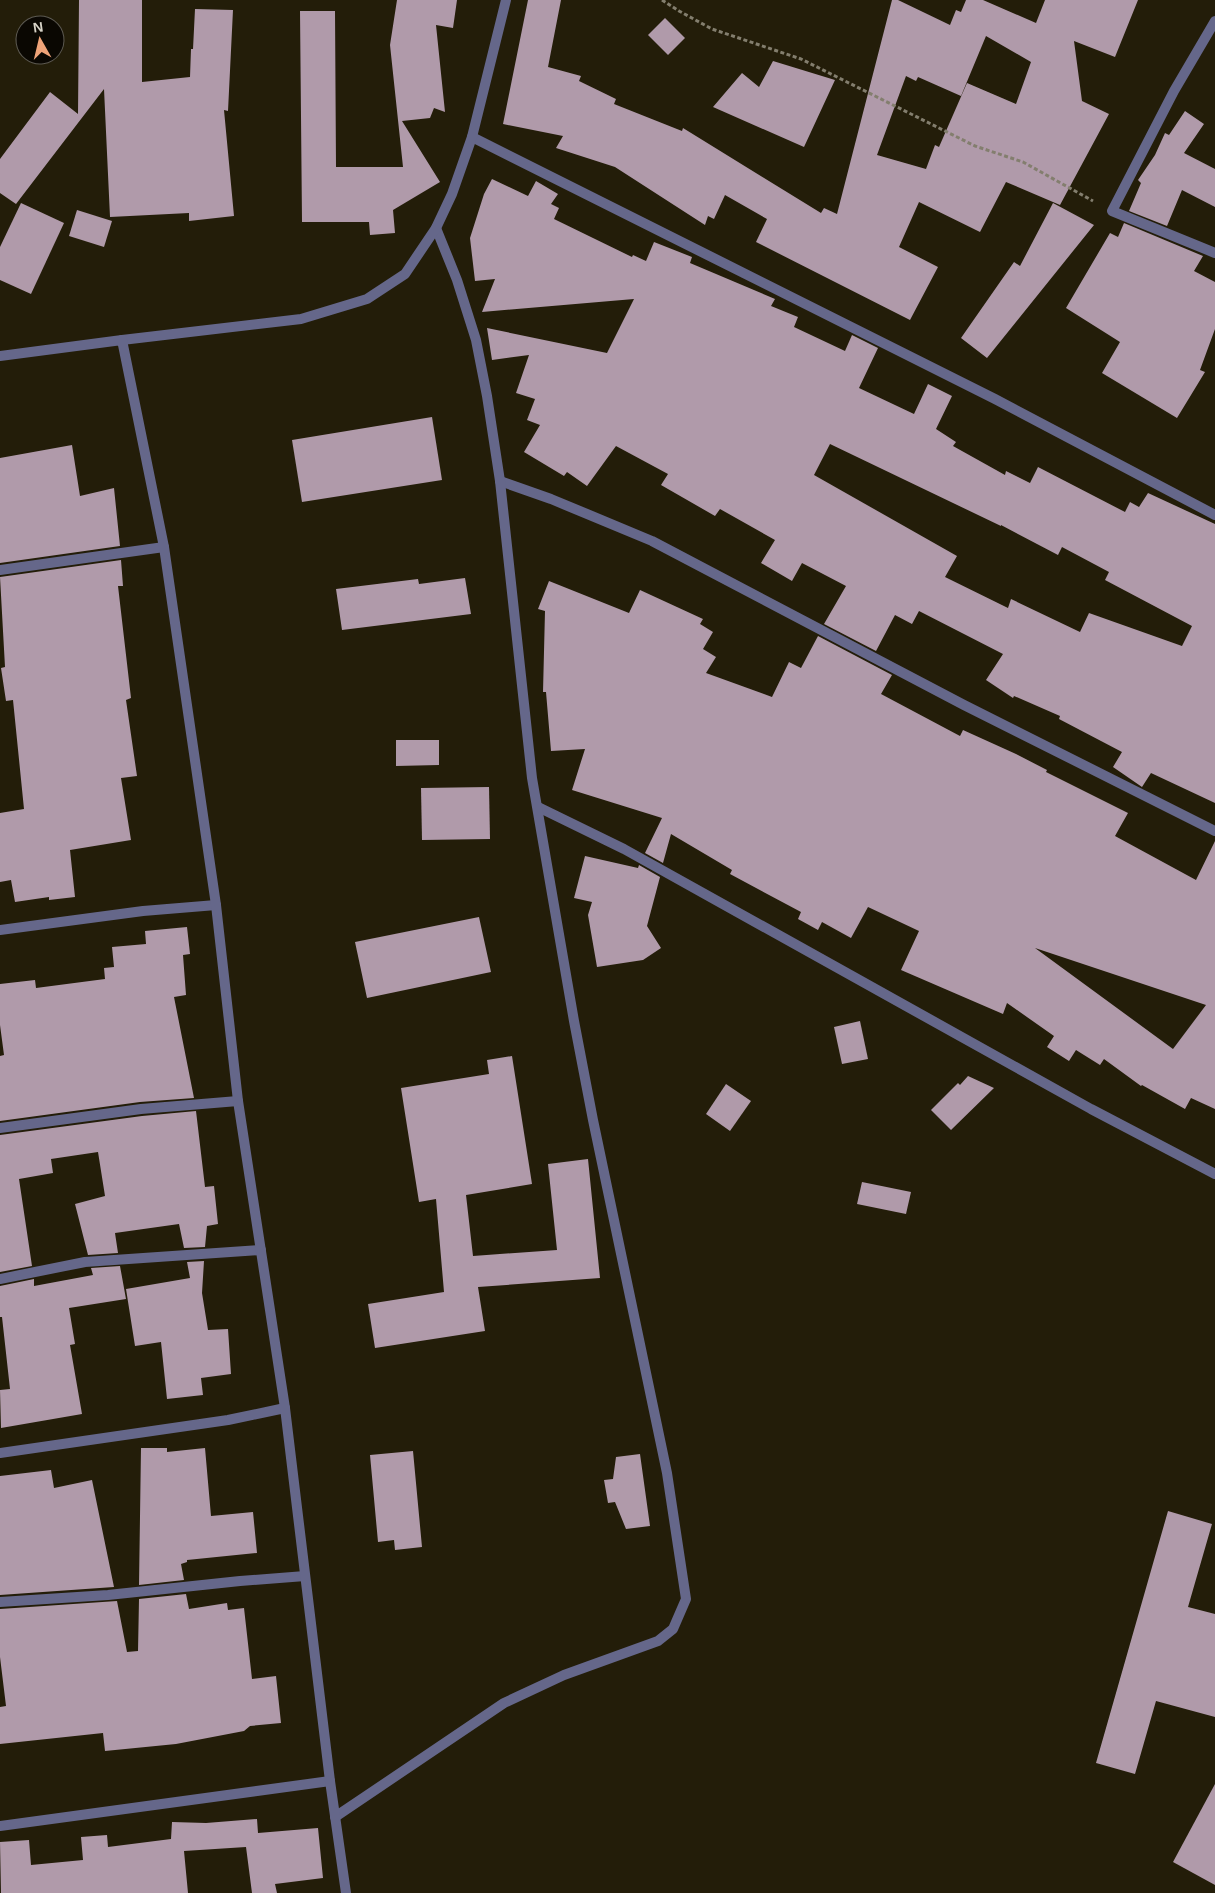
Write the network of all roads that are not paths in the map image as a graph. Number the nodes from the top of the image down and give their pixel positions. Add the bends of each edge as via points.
1 (506, 0) edge
2 (1215, 22) edge
3 (472, 137) junction
4 (436, 228) junction
5 (1215, 253) edge
6 (122, 340) junction
7 (0, 356) edge
8 (500, 481) junction
9 (1215, 515) edge
10 (164, 547) junction
11 (0, 570) edge
12 (538, 806) junction
13 (1215, 830) edge
14 (216, 905) junction
15 (0, 930) edge
16 (238, 1101) junction
17 (0, 1128) edge
18 (1215, 1174) edge
19 (261, 1250) junction
20 (0, 1279) edge
21 (285, 1408) junction
22 (0, 1453) edge
23 (305, 1576) junction
24 (0, 1602) edge
25 (330, 1781) junction
26 (336, 1816) junction
27 (0, 1826) edge
28 (346, 1893) edge

1 - 3 street
2 - 5 street via 1174,91 1112,210
3 - 4 street
3 - 9 street via 995,399
4 - 6 street via 405,274 367,299 302,319
4 - 8 street via 476,340
6 - 7 street
6 - 10 street
8 - 12 street via 532,778
8 - 13 street via 652,541 964,705
10 - 11 street
10 - 14 street
12 - 18 street via 624,849 1091,1109
12 - 26 street via 593,1120 667,1474 686,1599 673,1629 658,1641 564,1675 504,1703
14 - 15 street
14 - 16 street
16 - 17 street via 141,1108
16 - 19 street
19 - 20 street via 85,1262
19 - 21 street
21 - 22 street via 228,1420
21 - 23 street
23 - 24 street
23 - 25 street
25 - 26 street
25 - 27 street
26 - 28 street

